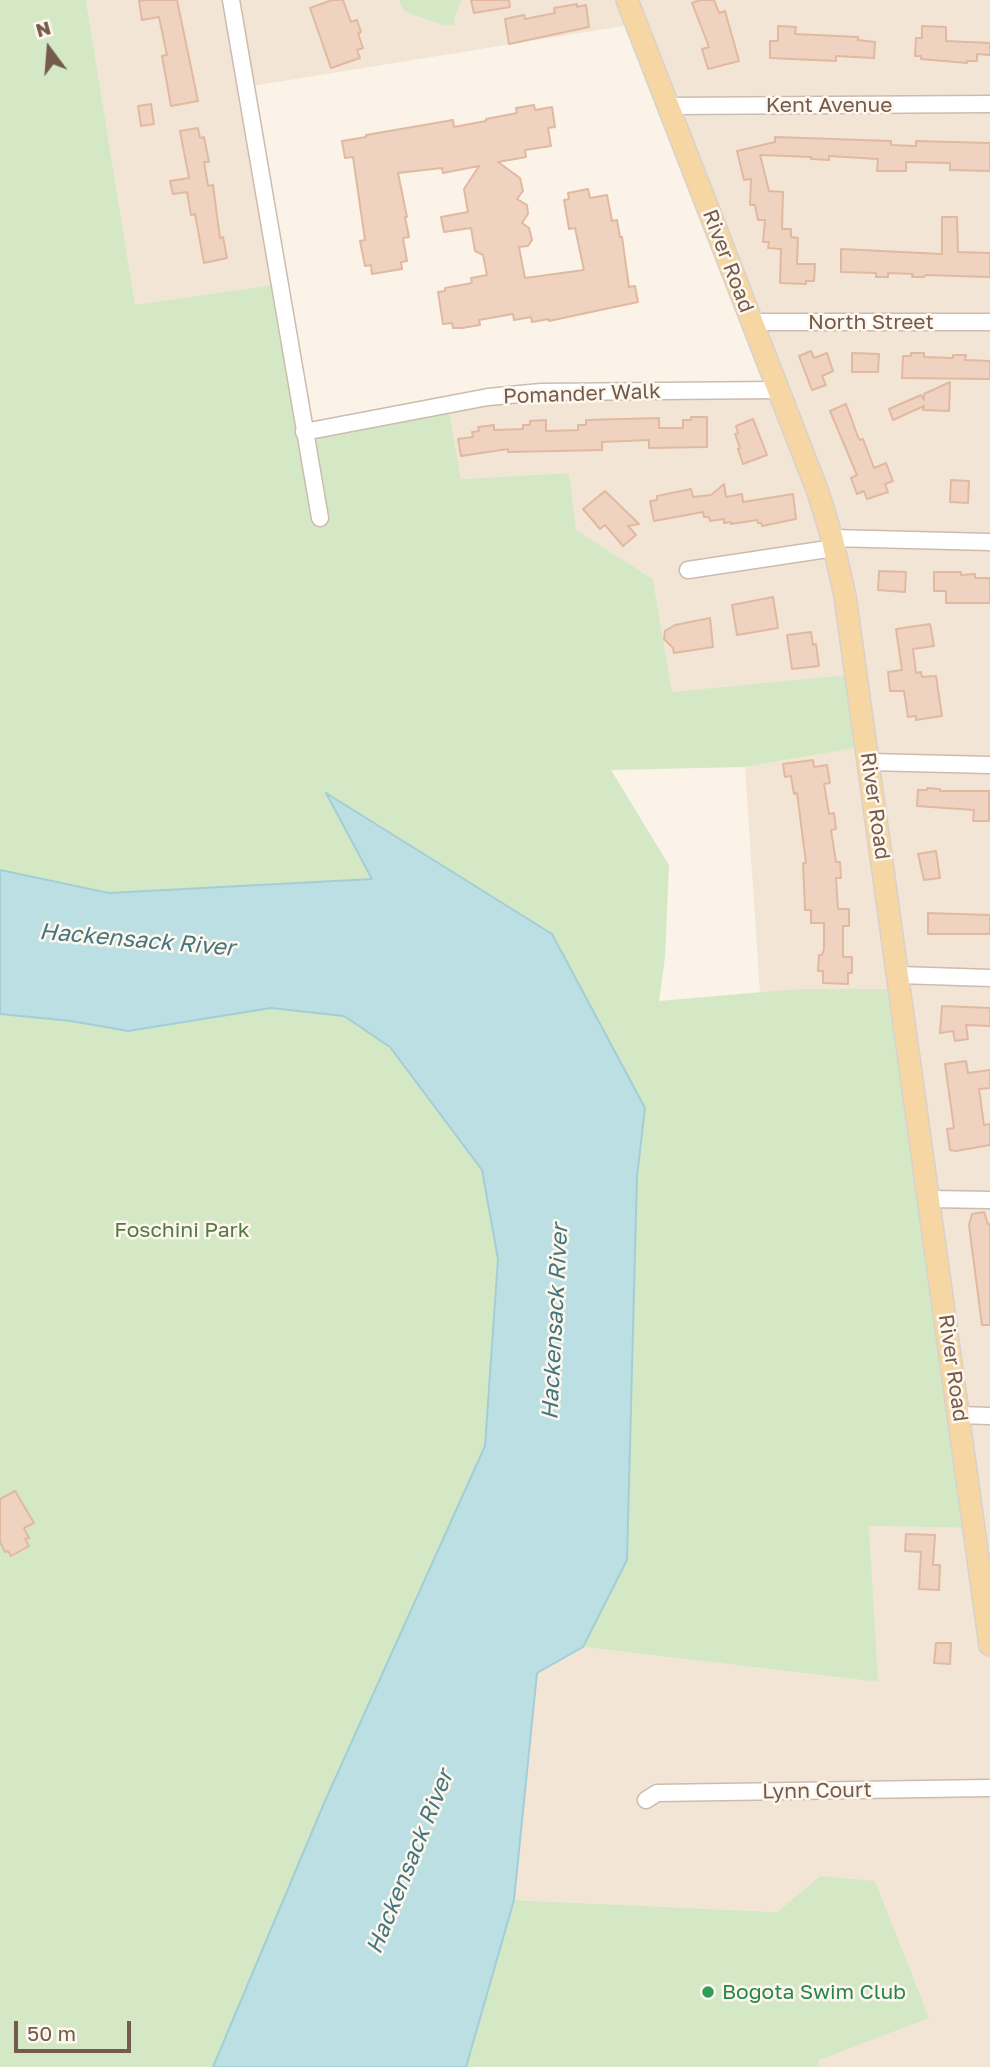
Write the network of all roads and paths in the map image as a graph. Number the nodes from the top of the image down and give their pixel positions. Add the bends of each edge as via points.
1 (231, 0) edge
2 (627, 0) edge
3 (990, 104) edge
4 (668, 106) junction
5 (752, 322) junction
6 (990, 322) edge
7 (778, 390) junction
8 (304, 432) junction
9 (320, 517) dead end
10 (990, 542) edge
11 (833, 543) junction
12 (688, 570) dead end
13 (869, 762) junction
14 (990, 765) edge
15 (899, 975) junction
16 (990, 978) edge
17 (930, 1199) junction
18 (990, 1200) edge
19 (959, 1415) junction
20 (990, 1416) edge
21 (989, 1637) edge
22 (990, 1788) edge
23 (646, 1800) dead end

1 - 8 street
2 - 4 main road, River Road
3 - 4 street, Kent Avenue
4 - 5 main road, River Road
5 - 6 street, North Street
5 - 7 main road, River Road
7 - 8 street, Pomander Walk via 541,392 488,397
7 - 11 main road, River Road
8 - 9 street
10 - 11 street
11 - 12 street
11 - 13 main road, River Road
13 - 14 street
13 - 15 main road, River Road
15 - 16 street
15 - 17 main road, River Road
17 - 18 street
17 - 19 main road, River Road
19 - 20 street
19 - 21 main road, River Road
22 - 23 street, Lynn Court via 657,1793

